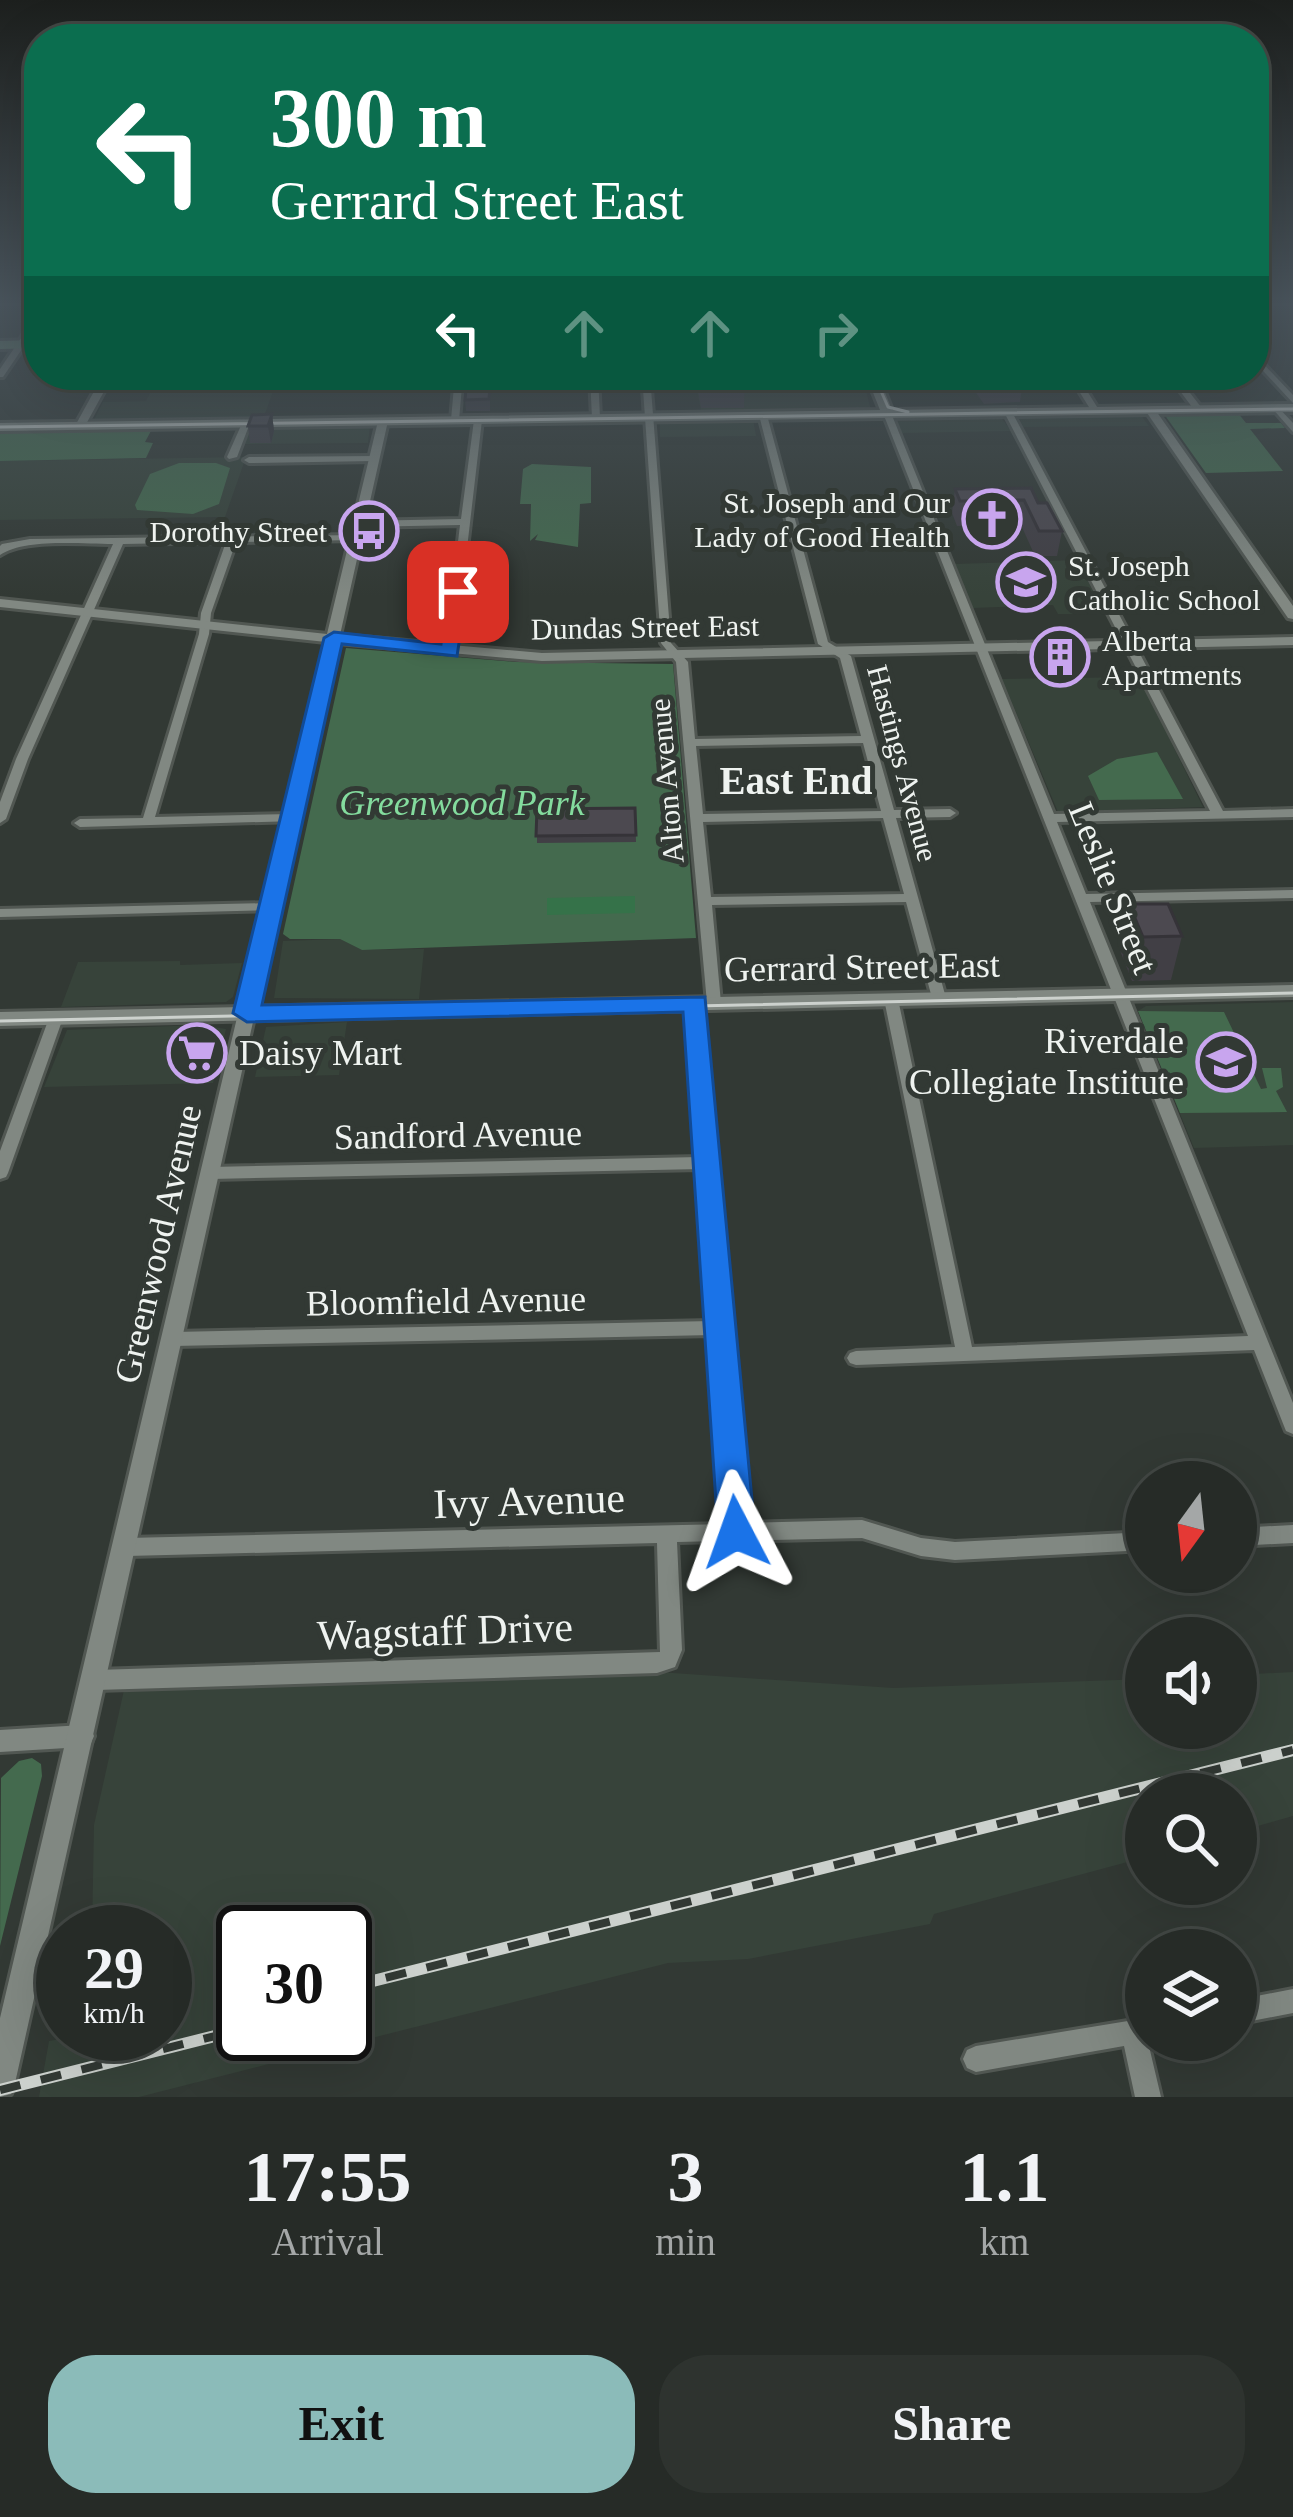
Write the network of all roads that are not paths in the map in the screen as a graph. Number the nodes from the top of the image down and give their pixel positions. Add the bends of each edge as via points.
1 (94, 400) edge
2 (457, 400) edge
3 (595, 400) edge
4 (648, 400) edge
5 (882, 400) edge
6 (1089, 400) edge
7 (1191, 400) edge
8 (1293, 404) edge
9 (1276, 408) junction
10 (1198, 409) junction
11 (1095, 410) junction
12 (1150, 410) junction
13 (1008, 412) junction
14 (887, 413) junction
15 (763, 415) junction
16 (649, 417) junction
17 (596, 418) junction
18 (455, 420) junction
19 (478, 420) junction
20 (383, 422) junction
21 (246, 423) junction
22 (80, 426) junction
23 (0, 427) edge
24 (1293, 429) edge
25 (232, 457) dead end
26 (374, 458) junction
27 (249, 460) dead end
28 (466, 522) junction
29 (358, 531) junction
30 (232, 540) junction
31 (119, 541) junction
32 (0, 552) edge
33 (0, 603) edge
34 (87, 612) junction
35 (1293, 615) edge
36 (207, 623) junction
37 (334, 638) junction
38 (1293, 641) edge
39 (1128, 644) junction
40 (980, 646) junction
41 (834, 650) junction
42 (450, 651) junction
43 (674, 654) junction
44 (869, 739) junction
45 (689, 743) junction
46 (950, 813) dead end
47 (1293, 813) edge
48 (889, 814) junction
49 (1218, 814) junction
50 (1, 815) edge
51 (292, 818) junction
52 (697, 818) junction
53 (1049, 818) junction
54 (148, 821) junction
55 (80, 823) dead end
56 (1293, 894) edge
57 (912, 898) junction
58 (1081, 898) junction
59 (703, 902) junction
60 (273, 907) junction
61 (0, 913) edge
62 (1293, 991) edge
63 (1120, 995) junction
64 (938, 998) junction
65 (890, 999) junction
66 (705, 1003) junction
67 (247, 1013) junction
68 (56, 1018) junction
69 (0, 1019) edge
70 (706, 1163) junction
71 (0, 1173) edge
72 (212, 1173) junction
73 (721, 1328) junction
74 (174, 1339) junction
75 (1259, 1342) junction
76 (965, 1354) junction
77 (856, 1358) dead end
78 (1293, 1426) edge
79 (736, 1532) junction
80 (667, 1533) junction
81 (1293, 1534) edge
82 (1257, 1536) edge
83 (1125, 1542) edge
84 (127, 1547) junction
85 (96, 1680) junction
86 (83, 1736) junction
87 (0, 1741) edge
88 (1293, 2001) edge
89 (1257, 2008) edge
90 (1125, 2034) edge
91 (976, 2060) dead end
92 (1143, 2061) edge
93 (0, 2083) edge
94 (1148, 2097) edge

1 - 22 street
2 - 18 street
3 - 17 street
4 - 16 street, Alton Avenue
5 - 14 main road, Leslie Street
6 - 11 street
7 - 10 street
8 - 9 main road
9 - 10 main road
9 - 24 street
10 - 12 main road
11 - 12 main road
11 - 13 main road
12 - 35 street
13 - 14 main road
13 - 39 street
14 - 15 main road
14 - 40 street, Leslie Street
15 - 16 main road
15 - 41 street, Hastings Avenue via 823,644
16 - 17 main road
16 - 43 street, Alton Avenue
17 - 19 main road
18 - 19 main road
18 - 20 main road
19 - 28 street
20 - 21 main road
20 - 26 street, Greenwood Avenue
21 - 22 main road
21 - 25 street
22 - 23 main road
26 - 27 street
26 - 29 street, Greenwood Avenue
28 - 29 street
28 - 42 street
29 - 30 street
29 - 37 street, Greenwood Avenue
30 - 31 street
30 - 36 street
31 - 32 street via 13,544
31 - 34 street
33 - 34 street, Dundas Street East
34 - 36 street, Dundas Street East
34 - 50 street
36 - 37 street, Dundas Street East
36 - 54 street
37 - 42 street, Dundas Street East
37 - 51 street, Greenwood Avenue
38 - 39 street, Dundas Street East
39 - 40 street, Dundas Street East
39 - 49 street
40 - 41 street, Dundas Street East
40 - 53 street, Leslie Street
41 - 43 street, Dundas Street East
41 - 44 street, Hastings Avenue via 845,656
42 - 43 street, Dundas Street East
43 - 45 street, Alton Avenue via 682,662
44 - 45 street
44 - 48 street, Hastings Avenue
45 - 52 street, Alton Avenue
46 - 48 street
47 - 49 street
48 - 52 street
48 - 57 street, Hastings Avenue
49 - 53 street
51 - 54 street
51 - 60 street, Greenwood Avenue
52 - 59 street, Alton Avenue
53 - 58 street, Leslie Street
54 - 55 street
56 - 58 street
57 - 59 street
57 - 64 street, Hastings Avenue
58 - 63 street, Leslie Street
59 - 66 street, Alton Avenue
60 - 61 street
60 - 67 street, Greenwood Avenue
62 - 63 main road, Gerrard Street East
63 - 64 main road, Gerrard Street East
63 - 75 street, Leslie Street
64 - 65 main road, Gerrard Street East
65 - 66 main road, Gerrard Street East
65 - 76 street
66 - 67 main road, Gerrard Street East
66 - 70 street, Alton Avenue
67 - 68 main road, Gerrard Street East
67 - 72 street, Greenwood Avenue
68 - 69 main road, Gerrard Street East
68 - 71 street
70 - 72 street, Sandford Avenue
70 - 73 street, Alton Avenue
72 - 74 street, Greenwood Avenue
73 - 74 street, Bloomfield Avenue
73 - 79 street, Alton Avenue
74 - 84 street, Greenwood Avenue
75 - 76 street
75 - 78 street, Leslie Street
76 - 77 street
79 - 80 street, Ivy Avenue
79 - 83 street, Ivy Avenue via 862,1528 955,1551
80 - 84 street, Ivy Avenue
80 - 85 street, Wagstaff Drive via 671,1650 657,1664
81 - 82 street
84 - 85 street, Greenwood Avenue
85 - 86 street, Greenwood Avenue
86 - 87 street
86 - 93 street, Greenwood Avenue
88 - 89 street
90 - 91 street
92 - 94 street

